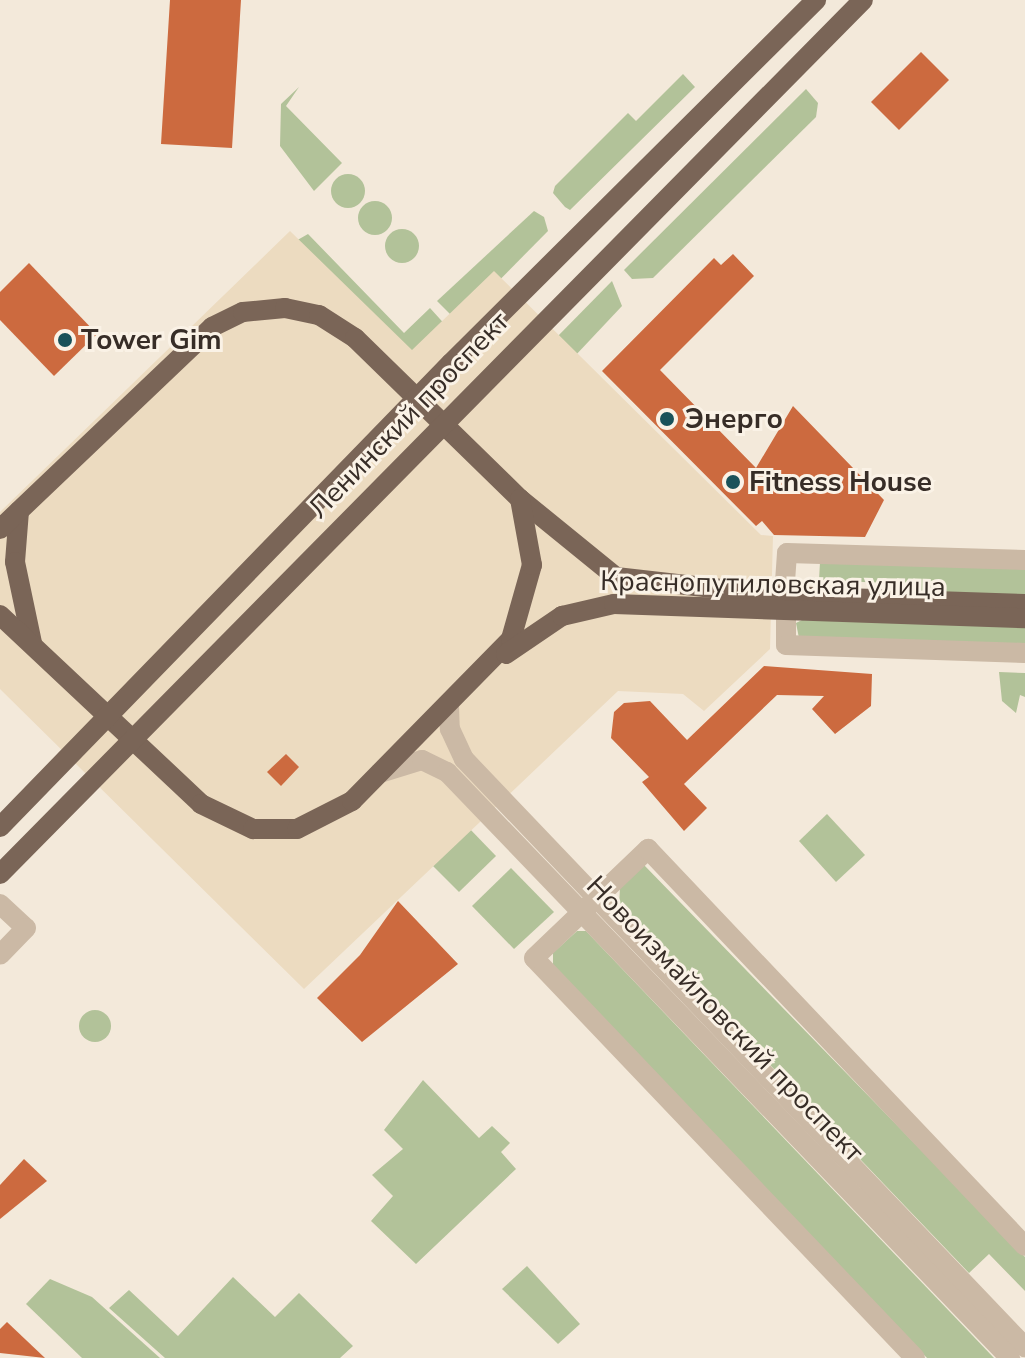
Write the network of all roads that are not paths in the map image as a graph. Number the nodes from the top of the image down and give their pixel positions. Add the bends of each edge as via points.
1 (816, 0) edge
2 (863, 0) edge
3 (416, 398) junction
4 (442, 422) junction
5 (520, 499) junction
6 (19, 511) junction
7 (0, 529) edge
8 (1025, 560) edge
9 (785, 603) junction
10 (1025, 604) edge
11 (0, 615) edge
12 (1025, 618) edge
13 (32, 643) junction
14 (1025, 653) edge
15 (490, 667) junction
16 (449, 706) junction
17 (107, 714) junction
18 (132, 738) junction
19 (380, 773) junction
20 (0, 827) edge
21 (0, 874) edge
22 (0, 904) edge
23 (590, 905) junction
24 (0, 955) edge
25 (1025, 1246) edge
26 (1025, 1347) edge
27 (915, 1358) edge
28 (1010, 1358) edge

1 - 3 main road, Ленинский проспект
2 - 4 main road, Ленинский проспект
3 - 4 main road, Краснопутиловская улица
3 - 6 main road, Краснопутиловская улица via 333,322 285,308 243,312 212,327
3 - 17 main road, Ленинский проспект
4 - 5 main road, Краснопутиловская улица
4 - 18 main road, Ленинский проспект
5 - 9 main road, Краснопутиловская улица via 616,577
5 - 15 main road via 532,543 528,591 511,639
6 - 7 main road
6 - 13 main road via 15,562
8 - 9 street via 787,553
9 - 10 main road, Краснопутиловская улица
9 - 12 main road, Краснопутиловская улица
9 - 14 street via 786,645
9 - 15 main road, Краснопутиловская улица via 587,607 530,635
11 - 13 main road
13 - 17 main road
15 - 16 main road
16 - 19 main road
16 - 23 street, Новоизмайловский проспект via 450,729 464,759
17 - 18 main road
17 - 20 main road, Ленинский проспект
18 - 19 main road via 201,804 253,829 276,833 324,818
18 - 21 main road, Ленинский проспект
19 - 23 street, Новоизмайловский проспект via 422,760 437,764
22 - 24 street via 26,928
23 - 25 street via 648,849
23 - 26 street, Новоизмайловский проспект
23 - 27 street via 534,958
23 - 28 street, Новоизмайловский проспект

